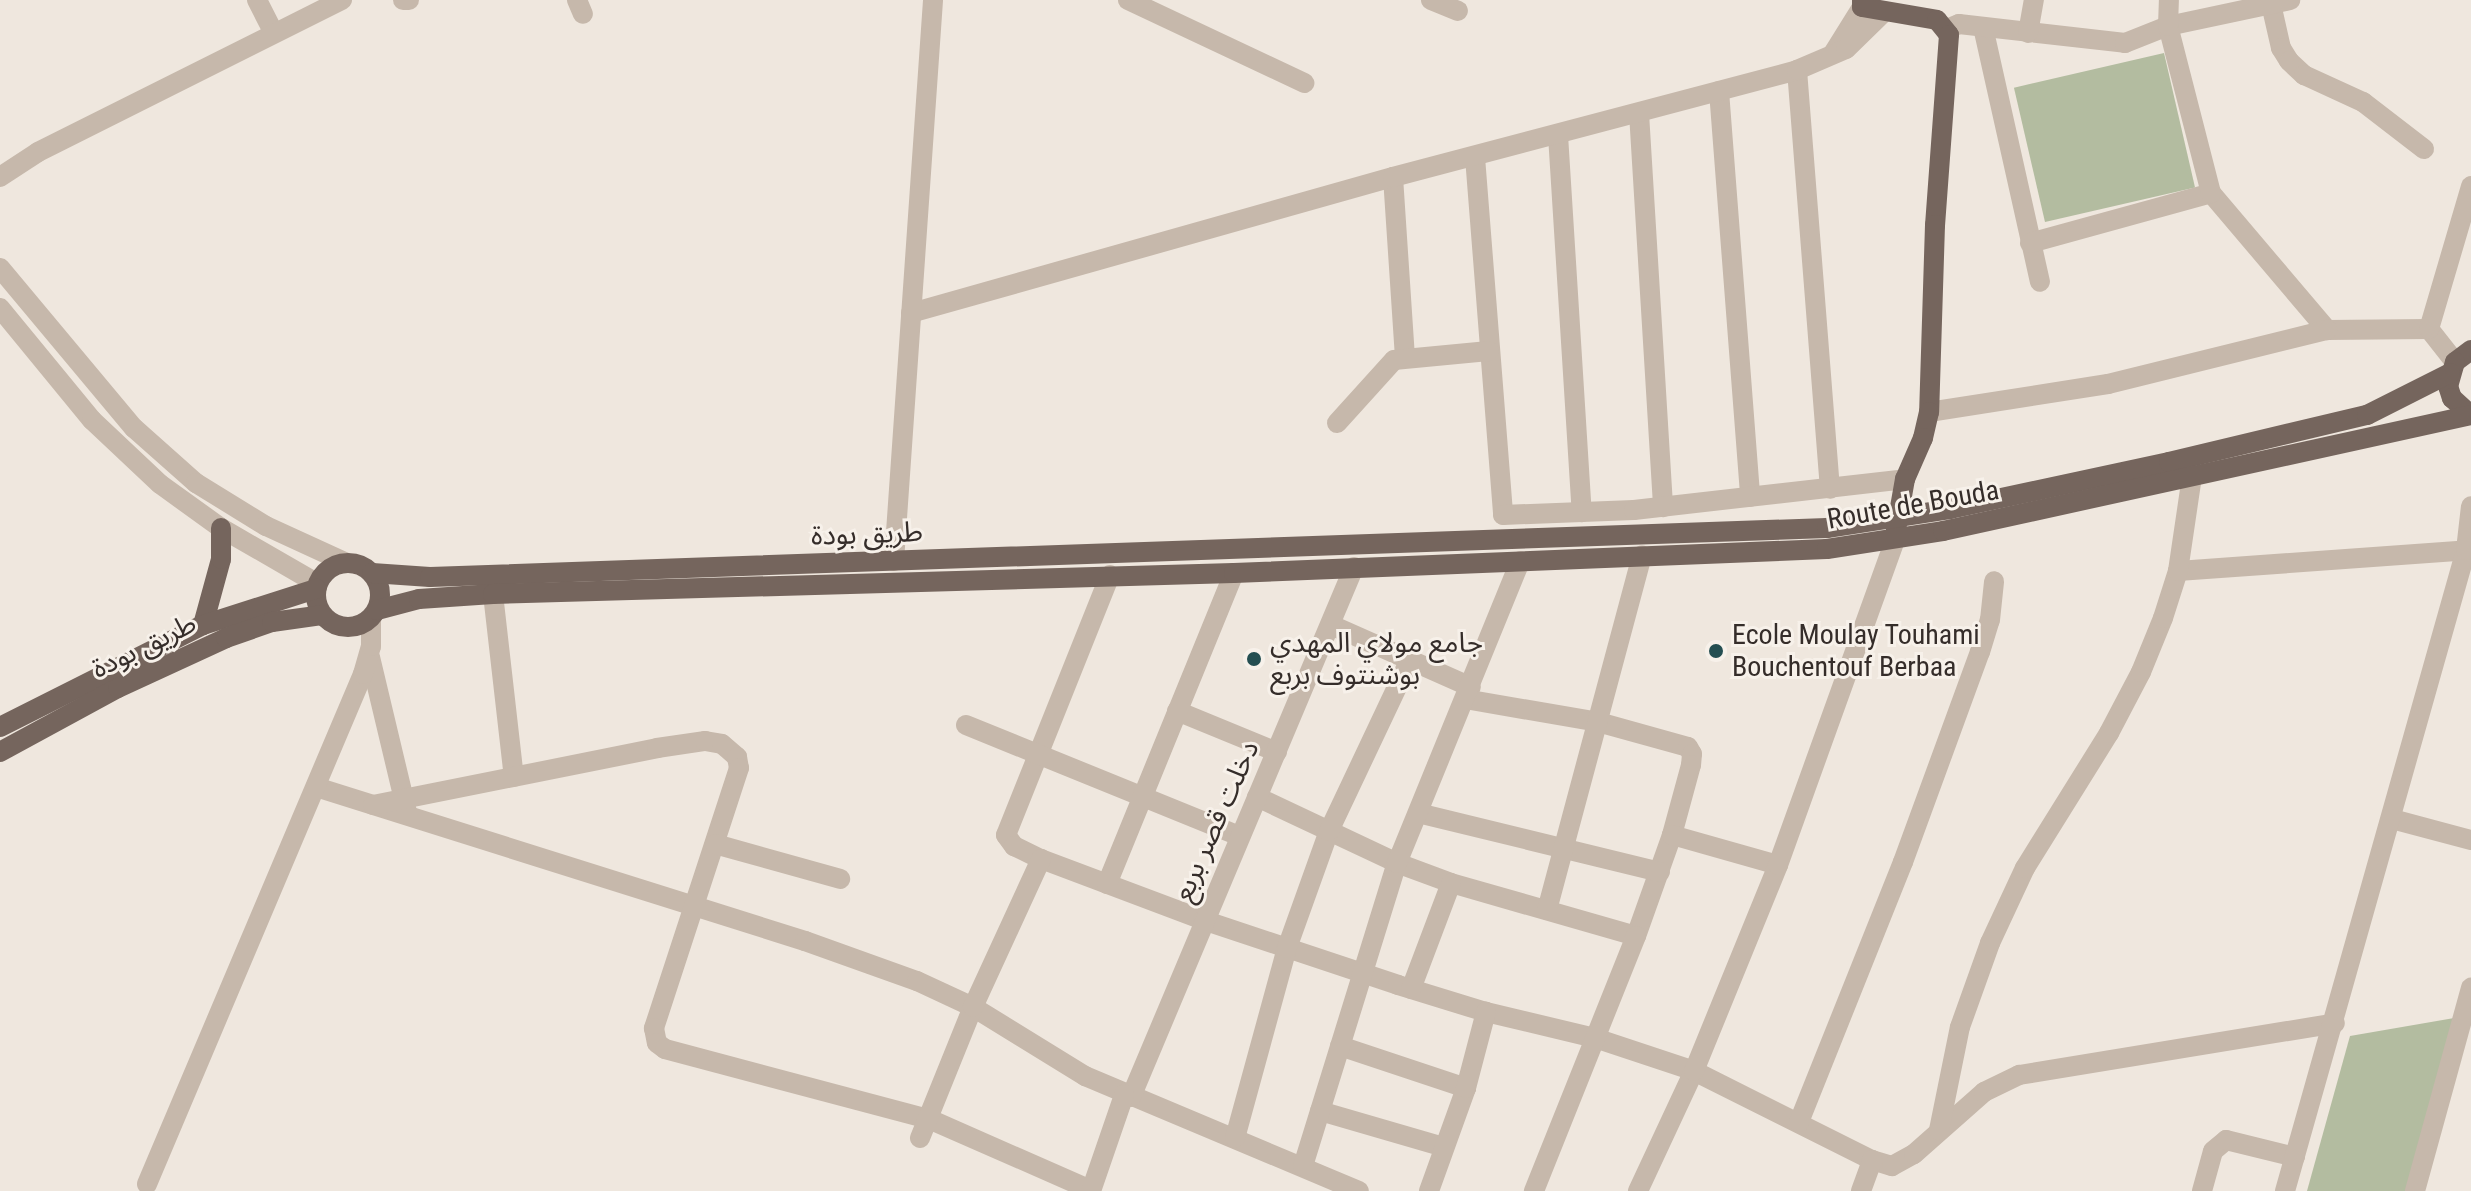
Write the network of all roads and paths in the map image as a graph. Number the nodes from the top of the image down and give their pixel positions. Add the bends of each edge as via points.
1 (257, 0) edge
2 (342, 0) edge
3 (933, 0) edge
4 (1128, 0) edge
5 (1431, 0) edge
6 (2034, 0) edge
7 (2169, 0) edge
8 (2280, 2) edge
9 (1862, 4) edge
10 (1885, 6) edge
11 (1458, 11) dead end
12 (2168, 26) junction
13 (1983, 27) junction
14 (1947, 29) junction
15 (274, 33) junction
16 (2028, 33) junction
17 (1829, 59) junction
18 (1797, 70) junction
19 (1304, 83) dead end
20 (1719, 91) junction
21 (1639, 113) junction
22 (1558, 135) junction
23 (2424, 149) dead end
24 (1475, 157) junction
25 (0, 177) edge
26 (1393, 177) junction
27 (2471, 186) edge
28 (2211, 193) junction
29 (2030, 243) junction
30 (0, 268) edge
31 (2040, 282) dead end
32 (0, 308) edge
33 (911, 313) junction
34 (2429, 329) junction
35 (2327, 330) junction
36 (1489, 351) junction
37 (1405, 356) junction
38 (2459, 362) edge
39 (1929, 412) junction
40 (2471, 415) edge
41 (1337, 423) dead end
42 (2192, 476) junction
43 (1905, 479) junction
44 (1830, 489) junction
45 (1750, 497) junction
46 (2471, 506) edge
47 (1663, 507) junction
48 (1582, 512) junction
49 (1898, 519) junction
50 (221, 528) junction
51 (1895, 540) junction
52 (1363, 543) joint
53 (2468, 550) edge
54 (1642, 555) junction
55 (894, 561) junction
56 (1520, 561) junction
57 (347, 563) junction
58 (1354, 567) junction
59 (2178, 571) junction
60 (372, 573) junction
61 (1234, 573) junction
62 (1110, 575) junction
63 (733, 577) junction
64 (1994, 581) dead end
65 (317, 586) junction
66 (493, 594) junction
67 (374, 614) junction
68 (322, 615) junction
69 (203, 625) junction
70 (1331, 625) junction
71 (369, 655) junction
72 (1410, 660) junction
73 (1468, 693) junction
74 (1177, 711) junction
75 (1598, 722) junction
76 (966, 725) dead end
77 (0, 727) edge
78 (0, 752) edge
79 (1277, 752) junction
80 (1040, 754) junction
81 (514, 777) junction
82 (316, 787) junction
83 (1143, 797) junction
84 (1257, 797) junction
85 (406, 808) junction
86 (1418, 813) junction
87 (2392, 819) junction
88 (1329, 831) junction
89 (1672, 835) junction
90 (1239, 836) junction
91 (2471, 840) edge
92 (715, 844) junction
93 (1563, 848) junction
94 (1041, 859) junction
95 (1397, 863) junction
96 (1778, 865) junction
97 (1660, 872) junction
98 (840, 879) dead end
99 (1451, 883) junction
100 (1107, 884) junction
101 (693, 907) junction
102 (1547, 910) junction
103 (1203, 920) junction
104 (1636, 936) junction
105 (1287, 948) junction
106 (1362, 974) junction
107 (1411, 989) junction
108 (2469, 1000) edge
109 (973, 1007) junction
110 (1486, 1012) junction
111 (2335, 1023) junction
112 (1595, 1038) junction
113 (1340, 1046) junction
114 (1694, 1071) junction
115 (1466, 1088) junction
116 (1128, 1096) junction
117 (1320, 1111) junction
118 (929, 1119) junction
119 (1799, 1122) junction
120 (1939, 1130) junction
121 (920, 1138) dead end
122 (1235, 1138) junction
123 (1444, 1147) junction
124 (2295, 1157) junction
125 (1872, 1160) junction
126 (1303, 1166) junction
127 (147, 1184) dead end
128 (1091, 1191) edge
129 (1359, 1191) edge
130 (1429, 1191) edge
131 (1534, 1191) edge
132 (1638, 1191) edge
133 (1861, 1191) edge
134 (2202, 1191) edge
135 (2285, 1191) edge
136 (2415, 1191) edge

1 - 15 street
2 - 15 street
3 - 33 street
4 - 19 street
5 - 11 street
6 - 16 street
7 - 12 street
8 - 12 street
8 - 23 street via 2281,48 2289,61 2304,75 2363,102
9 - 10 main road
9 - 17 street
10 - 14 main road via 1937,20
10 - 17 street via 1866,32
12 - 16 street via 2125,43
12 - 28 street
13 - 14 street via 1959,24
13 - 16 street
13 - 29 street
14 - 39 main road
15 - 25 street via 38,152
17 - 18 street
18 - 20 street
18 - 44 street
20 - 21 street
20 - 45 street
21 - 22 street
21 - 47 street
22 - 24 street
22 - 48 street
24 - 26 street
24 - 36 street
26 - 33 street
26 - 37 street
27 - 34 street
28 - 29 street
28 - 35 street
29 - 31 street
30 - 57 street via 134,428 196,483 266,526
32 - 50 street via 92,420 160,484
33 - 55 street
34 - 35 street
34 - 38 street
35 - 39 street via 2108,384
36 - 37 street
36 - 48 street via 1501,513
37 - 41 street via 1387,364
38 - 40 main road via 2452,398
38 - 49 main road, Route de Bouda via 2367,415
39 - 43 main road
40 - 42 main road, Route de Bouda
42 - 51 main road, Route de Bouda
42 - 59 street
43 - 44 street
43 - 49 main road
44 - 45 street
45 - 47 street
46 - 53 street
47 - 48 street
49 - 51 main road
49 - 52 main road, Route de Bouda via 1827,528
50 - 65 street
50 - 69 main road via 221,559
51 - 54 main road, Route de Bouda via 1827,549
51 - 96 street
52 - 55 main road, طريق بودة
53 - 59 street
53 - 87 street
54 - 56 main road, Route de Bouda
54 - 75 street
55 - 63 main road, طريق بودة
56 - 58 main road, Route de Bouda
56 - 73 street
57 - 60 main road
57 - 65 main road via 329,569
58 - 61 main road, طريق بودة
58 - 70 street, دخلت قصر بربع
59 - 120 street via 2141,672 2025,868 1990,943 1960,1027
60 - 63 main road, طريق بودة via 415,578
60 - 67 main road via 380,591
61 - 62 main road, طريق بودة
61 - 74 street
62 - 63 main road, طريق بودة
62 - 80 street
63 - 66 main road, طريق بودة
64 - 119 street via 1980,652
65 - 68 main road
65 - 69 main road, طريق بودة
66 - 67 main road, طريق بودة via 419,599
66 - 81 street
67 - 68 main road via 351,628
67 - 71 street
68 - 78 main road, طريق بودة via 272,622 226,638
69 - 77 main road, طريق بودة
70 - 72 street
70 - 79 street, دخلت قصر بربع
71 - 82 street
71 - 85 street
72 - 73 street
72 - 88 street
73 - 75 street
73 - 86 street
74 - 79 street
74 - 83 street
75 - 89 street via 1688,747 1691,765
75 - 93 street
76 - 80 street
79 - 84 street, دخلت قصر بربع
80 - 83 street
80 - 94 street via 1006,835 1014,846
81 - 85 street
81 - 92 street via 657,748 705,741 722,744 737,757 739,768
82 - 85 street via 373,805
82 - 127 street
83 - 90 street
83 - 100 street
84 - 88 street
84 - 90 street, دخلت قصر بربع
85 - 101 street
86 - 93 street
86 - 95 street
87 - 91 street
87 - 111 street
88 - 95 street
88 - 105 street
89 - 96 street
89 - 97 street
90 - 103 street, دخلت قصر بربع
92 - 98 street
92 - 101 street
93 - 97 street
93 - 102 street
94 - 100 street
94 - 109 street
95 - 99 street
95 - 106 street
96 - 114 street
97 - 104 street
99 - 102 street
99 - 107 street
100 - 103 street
101 - 109 street via 805,941
101 - 118 street via 654,1028 657,1043
102 - 104 street
103 - 105 street
103 - 116 street, دخلت قصر بربع
104 - 112 street
105 - 106 street
105 - 122 street
106 - 107 street
106 - 113 street
107 - 110 street
108 - 136 street
109 - 116 street via 1075,1071
109 - 118 street
110 - 112 street
110 - 115 street
111 - 120 street via 2019,1075 1984,1092
111 - 124 street
112 - 114 street
112 - 131 street
113 - 115 street
113 - 117 street
114 - 119 street
114 - 132 street
115 - 123 street
116 - 122 street
116 - 128 street, دخلت قصر بربع
117 - 123 street
117 - 126 street
118 - 121 street
118 - 128 street
119 - 125 street
120 - 125 street via 1899,1163
122 - 126 street
123 - 130 street
124 - 134 street via 2226,1140 2213,1151
124 - 135 street
125 - 133 street
126 - 129 street

